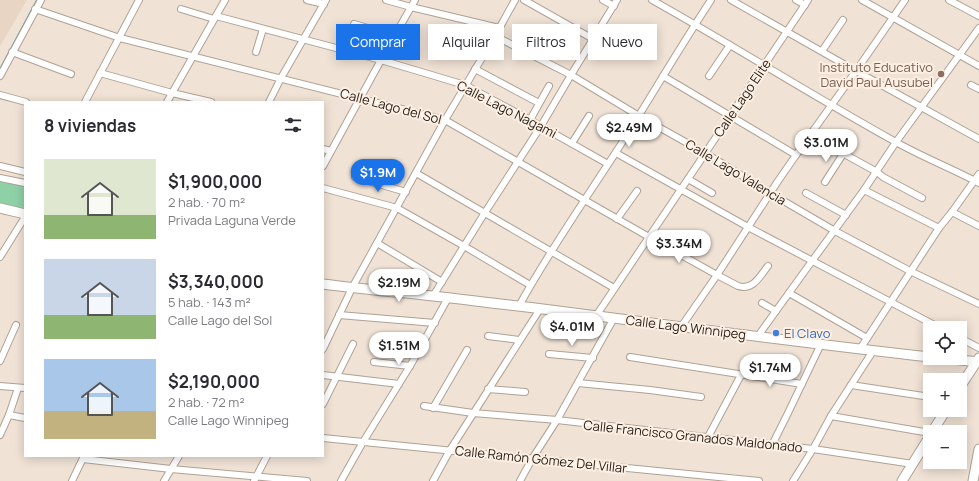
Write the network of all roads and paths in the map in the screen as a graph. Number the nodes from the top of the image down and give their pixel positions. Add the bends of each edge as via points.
1 (41, 0) edge
2 (139, 0) edge
3 (225, 0) edge
4 (307, 0) edge
5 (386, 0) edge
6 (415, 0) edge
7 (515, 0) edge
8 (524, 0) edge
9 (603, 0) edge
10 (652, 0) edge
11 (711, 0) edge
12 (731, 0) edge
13 (796, 0) edge
14 (862, 0) edge
15 (905, 0) edge
16 (949, 0) edge
17 (325, 2) edge
18 (806, 2) edge
19 (615, 3) edge
20 (411, 7) junction
21 (35, 9) junction
22 (181, 9) dead end
23 (979, 16) edge
24 (215, 18) junction
25 (893, 18) junction
26 (843, 20) dead end
27 (402, 24) edge
28 (482, 24) edge
29 (501, 24) edge
30 (602, 24) edge
31 (695, 24) junction
32 (979, 28) edge
33 (263, 29) junction
34 (788, 32) junction
35 (588, 36) edge
36 (120, 38) junction
37 (303, 39) junction
38 (504, 41) edge
39 (730, 45) junction
40 (588, 47) edge
41 (336, 48) edge
42 (12, 52) junction
43 (256, 52) dead end
44 (822, 52) junction
45 (193, 56) junction
46 (959, 56) junction
47 (381, 60) joint
48 (480, 60) edge
49 (765, 66) junction
50 (979, 66) edge
51 (475, 69) junction
52 (856, 72) junction
53 (100, 73) junction
54 (71, 74) dead end
55 (571, 75) junction
56 (0, 76) edge
57 (663, 76) junction
58 (709, 76) dead end
59 (281, 78) junction
60 (466, 85) junction
61 (971, 85) dead end
62 (549, 86) dead end
63 (979, 90) edge
64 (172, 93) junction
65 (0, 95) edge
66 (360, 98) junction
67 (24, 101) edge
68 (86, 101) edge
69 (168, 101) edge
70 (207, 101) edge
71 (270, 101) edge
72 (539, 103) junction
73 (831, 106) junction
74 (922, 108) junction
75 (589, 116) dead end
76 (638, 116) junction
77 (730, 116) junction
78 (445, 120) junction
79 (530, 120) junction
80 (541, 126) junction
81 (810, 135) junction
82 (979, 139) edge
83 (896, 142) junction
84 (572, 143) junction
85 (324, 149) edge
86 (331, 151) junction
87 (616, 153) junction
88 (705, 153) junction
89 (843, 154) junction
90 (796, 155) junction
91 (518, 161) junction
92 (324, 164) edge
93 (608, 164) junction
94 (0, 166) edge
95 (24, 172) edge
96 (877, 172) junction
97 (416, 173) junction
98 (979, 174) edge
99 (355, 177) dead end
100 (0, 178) edge
101 (688, 179) junction
102 (825, 182) dead end
103 (977, 182) edge
104 (24, 183) edge
105 (324, 188) edge
106 (680, 190) junction
107 (864, 190) junction
108 (637, 191) dead end
109 (406, 192) junction
110 (770, 193) junction
111 (806, 193) dead end
112 (712, 194) dead end
113 (922, 198) dead end
114 (585, 200) junction
115 (0, 208) edge
116 (397, 208) junction
117 (952, 212) junction
118 (24, 214) edge
119 (484, 214) junction
120 (846, 215) junction
121 (24, 219) edge
122 (617, 219) junction
123 (979, 226) edge
124 (748, 227) junction
125 (939, 228) junction
126 (835, 231) junction
127 (649, 237) junction
128 (377, 243) junction
129 (464, 246) junction
130 (551, 252) junction
131 (0, 257) edge
132 (812, 261) junction
133 (768, 266) dead end
134 (910, 271) junction
135 (717, 276) junction
136 (442, 282) junction
137 (324, 284) edge
138 (530, 285) junction
139 (352, 288) junction
140 (614, 288) junction
141 (789, 293) junction
142 (433, 296) junction
143 (448, 298) junction
144 (762, 303) dead end
145 (891, 303) junction
146 (979, 304) edge
147 (519, 306) junction
148 (540, 309) junction
149 (776, 311) junction
150 (339, 316) junction
151 (596, 316) junction
152 (614, 318) junction
153 (926, 321) edge
154 (434, 323) junction
155 (16, 325) dead end
156 (681, 327) junction
157 (488, 336) dead end
158 (758, 336) junction
159 (867, 338) junction
160 (519, 340) junction
161 (967, 342) edge
162 (354, 344) dead end
163 (821, 344) junction
164 (324, 347) edge
165 (979, 348) edge
166 (860, 349) junction
167 (467, 350) dead end
168 (873, 351) junction
169 (549, 354) dead end
170 (923, 356) edge
171 (630, 357) dead end
172 (593, 358) junction
173 (967, 360) edge
174 (0, 361) edge
175 (978, 361) edge
176 (374, 362) dead end
177 (410, 366) junction
178 (324, 375) edge
179 (741, 375) junction
180 (337, 377) junction
181 (967, 377) edge
182 (578, 383) junction
183 (399, 384) junction
184 (802, 384) junction
185 (851, 385) junction
186 (0, 386) edge
187 (18, 388) junction
188 (24, 388) edge
189 (488, 389) junction
190 (525, 392) dead end
191 (923, 396) edge
192 (701, 397) dead end
193 (324, 402) edge
194 (424, 406) dead end
195 (433, 408) junction
196 (473, 413) junction
197 (9, 415) junction
198 (831, 416) junction
199 (24, 418) edge
200 (558, 420) junction
201 (923, 431) edge
202 (0, 436) edge
203 (708, 437) junction
204 (324, 438) edge
205 (363, 442) junction
206 (772, 445) junction
207 (923, 447) edge
208 (979, 448) edge
209 (813, 449) junction
210 (450, 450) junction
211 (83, 457) edge
212 (178, 457) edge
213 (266, 457) edge
214 (532, 459) junction
215 (912, 464) junction
216 (171, 469) junction
217 (702, 478) edge
218 (255, 479) edge
219 (72, 481) edge
220 (164, 481) edge
221 (307, 481) edge
222 (341, 481) edge
223 (433, 481) edge
224 (520, 481) edge
225 (759, 481) edge
226 (793, 481) edge
227 (902, 481) edge
228 (973, 481) edge

1 - 21 street
2 - 36 street
3 - 24 street
4 - 17 street
5 - 20 street
6 - 20 street
7 - 29 street
8 - 35 street
9 - 19 street
10 - 31 street
11 - 31 street
12 - 34 street
13 - 18 street
14 - 25 street
15 - 25 street
16 - 23 street
17 - 37 street
18 - 34 street, Calle Lago Elite
19 - 30 street
20 - 27 street
20 - 28 street
21 - 36 street, Calle Lago del Sol
21 - 42 street
22 - 24 street, Calle Lago Nagami
24 - 33 street, Calle Lago Nagami
24 - 45 street
25 - 46 street
25 - 52 street
26 - 44 street
31 - 39 street
31 - 57 street
32 - 46 street
33 - 37 street, Calle Lago Nagami
33 - 43 street
34 - 44 street
34 - 49 street, Calle Lago Elite
36 - 45 street, Calle Lago del Sol
36 - 53 street
37 - 41 street, Calle Lago Nagami
37 - 59 street
38 - 55 street, Calle Lago Valencia
39 - 49 street
39 - 58 street
40 - 55 street
42 - 54 street
42 - 56 street
44 - 52 street
45 - 59 street, Calle Lago del Sol
45 - 64 street
46 - 50 street
46 - 74 street
47 - 60 street, Calle Lago Nagami
47 - 66 street
48 - 51 street
49 - 73 street
49 - 77 street, Calle Lago Elite
51 - 60 street
51 - 72 street
52 - 73 street
52 - 74 street
53 - 64 street
53 - 68 street
55 - 76 street, Calle Lago Valencia
55 - 80 street
57 - 76 street
57 - 77 street
59 - 66 street, Calle Lago del Sol
59 - 71 street
60 - 78 street
60 - 79 street, Calle Lago Nagami
61 - 63 street
62 - 72 street
64 - 69 street
64 - 70 street
65 - 67 street
66 - 78 street, Calle Lago del Sol
66 - 86 street
72 - 79 street
73 - 81 street
73 - 83 street
74 - 82 street
74 - 83 street
75 - 84 street
76 - 87 street
76 - 88 street, Calle Lago Valencia
77 - 88 street, Calle Lago Elite
77 - 90 street
78 - 91 street, Calle Lago del Sol
78 - 97 street
79 - 80 street, Calle Lago Nagami
80 - 84 street, Calle Lago Nagami
80 - 91 street
81 - 89 street
81 - 90 street
83 - 96 street
83 - 103 street
84 - 93 street, Calle Lago Nagami
85 - 86 street
86 - 92 street
87 - 93 street
87 - 106 street
88 - 101 street, Calle Lago Elite
88 - 110 street, Calle Lago Valencia
89 - 96 street
89 - 102 street
90 - 110 street
91 - 114 street, Calle Lago del Sol
91 - 119 street
93 - 114 street
94 - 95 street
96 - 107 street
96 - 113 street
97 - 109 street
97 - 119 street
98 - 103 street
99 - 109 street
100 - 104 street
101 - 106 street, Calle Lago Elite
101 - 112 street
103 - 117 street
105 - 116 street
106 - 124 street
106 - 127 street, Calle Lago Elite
107 - 120 street
107 - 125 street
108 - 122 street
109 - 116 street
110 - 124 street
110 - 126 street, Calle Lago Valencia
111 - 120 street
114 - 122 street, Calle Lago del Sol
114 - 130 street
115 - 118 main road
116 - 128 street
116 - 129 street
117 - 123 street
117 - 125 street
119 - 129 street
119 - 130 street
120 - 126 street
121 - 131 street
122 - 127 street, Calle Lago del Sol
124 - 132 street
124 - 135 street
125 - 134 street
126 - 132 street
126 - 134 street, Calle Lago Valencia
127 - 135 street, Calle Lago del Sol
127 - 140 street, Calle Lago Elite
128 - 136 street
128 - 139 street
129 - 136 street
129 - 138 street
130 - 138 street
130 - 140 street
132 - 141 street
132 - 145 street
133 - 135 street, Calle Lago del Sol via 750,286 741,287
134 - 145 street
134 - 146 street, Calle Lago Valencia
135 - 156 street
136 - 142 street
137 - 139 main road, Calle Lago Winnipeg
138 - 147 street
139 - 142 main road, Calle Lago Winnipeg
139 - 150 street
140 - 151 street, Calle Lago Elite
141 - 149 street
141 - 159 street
142 - 143 main road, Calle Lago Winnipeg
143 - 147 main road, Calle Lago Winnipeg
143 - 154 street
144 - 149 street
145 - 153 street
145 - 159 street
147 - 148 main road, Calle Lago Winnipeg
148 - 151 main road, Calle Lago Winnipeg
148 - 160 street
149 - 158 street
150 - 154 street
150 - 164 street
151 - 152 main road, Calle Lago Winnipeg
152 - 156 main road, Calle Lago Winnipeg
152 - 172 street
154 - 177 street
155 - 174 street
156 - 158 main road, Calle Lago Winnipeg
157 - 160 street
158 - 163 main road, Calle Lago Winnipeg
159 - 166 street
160 - 189 street
161 - 165 street
162 - 180 street
163 - 166 main road, Calle Lago Winnipeg
163 - 184 street
166 - 168 main road, Calle Lago Winnipeg
167 - 195 street
168 - 170 main road, Calle Lago Winnipeg
168 - 185 street
169 - 172 street
171 - 179 street
172 - 182 street
173 - 175 main road
175 - 181 main road
176 - 177 street
177 - 183 street
178 - 180 street
179 - 184 street
179 - 203 street
180 - 183 street
180 - 193 street
182 - 192 street
182 - 200 street
183 - 205 street
184 - 206 street
185 - 191 street
185 - 198 street
186 - 187 street
187 - 188 street
187 - 197 street
189 - 190 street
189 - 196 street
194 - 195 street, Calle Francisco Granados Maldonado
195 - 196 street, Calle Francisco Granados Maldonado
196 - 200 street, Calle Francisco Granados Maldonado
196 - 210 street
197 - 199 street
197 - 202 street
198 - 201 street
198 - 209 street
200 - 203 street, Calle Francisco Granados Maldonado
200 - 214 street
203 - 206 street, Calle Francisco Granados Maldonado
204 - 205 street, Calle Ramón Gómez Del Villar
205 - 210 street, Calle Ramón Gómez Del Villar
205 - 222 street
206 - 209 street, Calle Francisco Granados Maldonado
207 - 215 main road
208 - 228 main road
209 - 215 street, Calle Francisco Granados Maldonado
209 - 226 street
210 - 214 street, Calle Ramón Gómez Del Villar
210 - 223 street
211 - 216 street
211 - 219 street
212 - 216 street
213 - 218 street
214 - 217 street, Calle Ramón Gómez Del Villar
214 - 224 street
215 - 227 main road
216 - 218 street
216 - 220 street
217 - 225 street, Calle Ramón Gómez Del Villar
218 - 221 street

